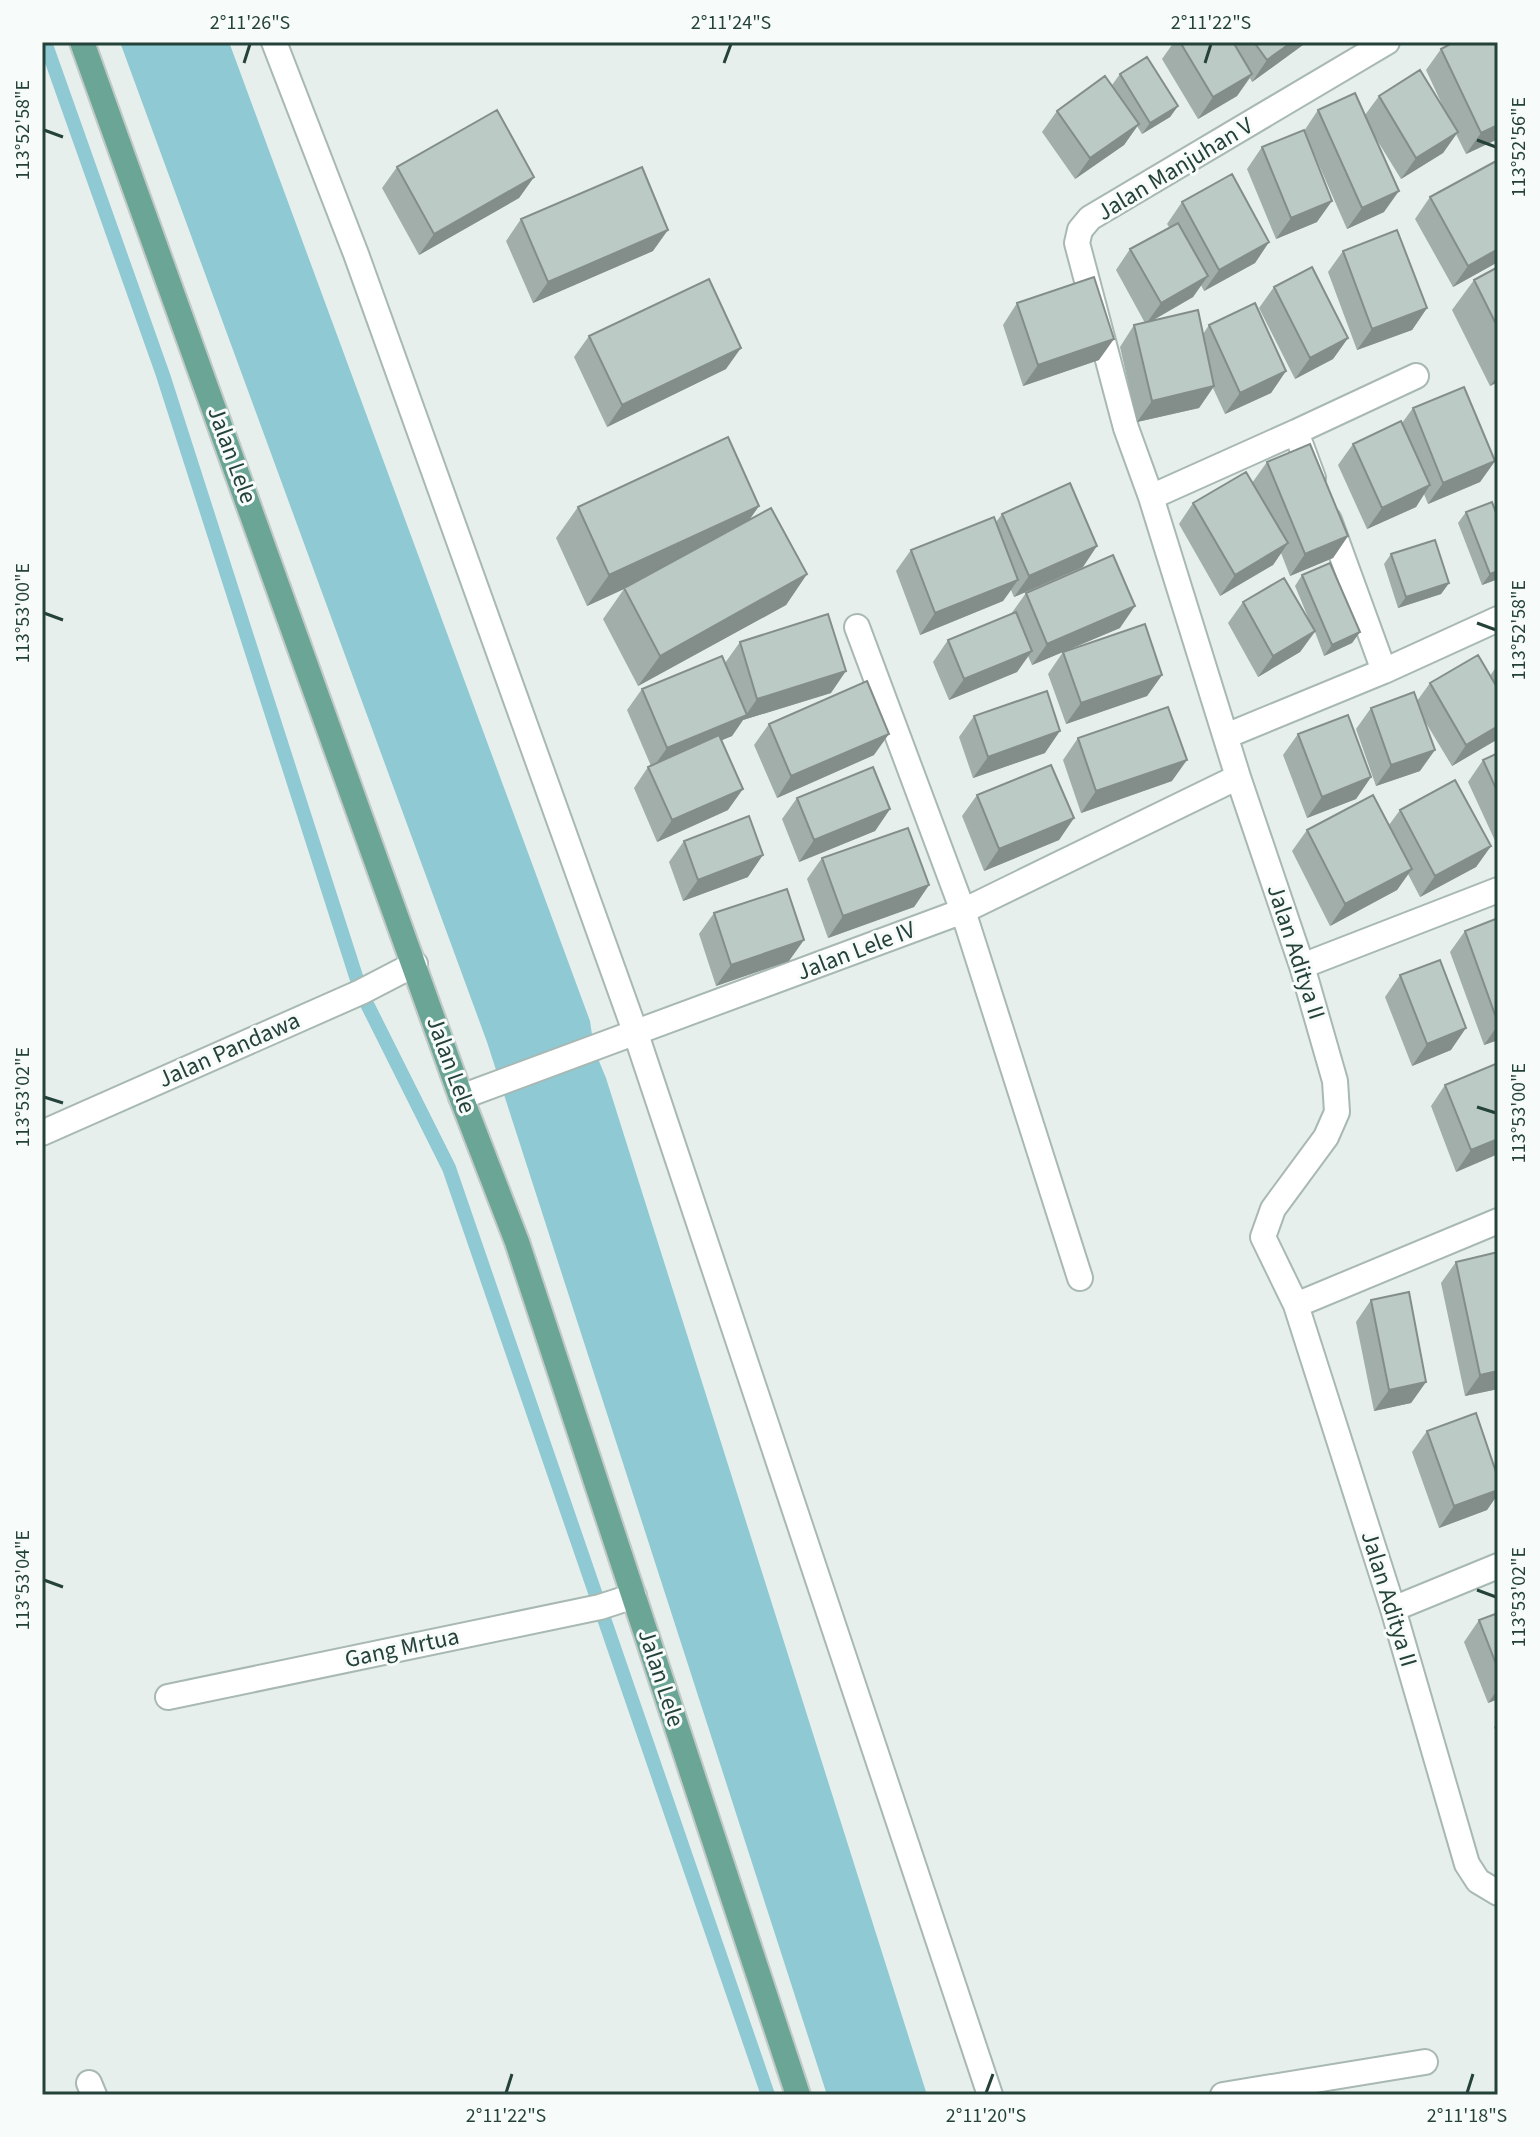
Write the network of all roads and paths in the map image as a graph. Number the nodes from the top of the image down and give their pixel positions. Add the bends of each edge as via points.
1 (82, 42) edge
2 (274, 42) edge
3 (1387, 42) edge
4 (1416, 376) dead end
5 (1296, 432) junction
6 (1151, 497) junction
7 (1498, 619) edge
8 (857, 627) dead end
9 (1384, 671) junction
10 (1226, 736) junction
11 (1238, 777) junction
12 (1498, 890) edge
13 (963, 911) junction
14 (415, 964) junction
15 (1302, 966) junction
16 (636, 1034) junction
17 (461, 1097) junction
18 (42, 1133) edge
19 (1498, 1221) edge
20 (1080, 1278) dead end
21 (1296, 1305) junction
22 (1498, 1566) edge
23 (634, 1596) junction
24 (1393, 1609) junction
25 (168, 1697) dead end
26 (1498, 1893) edge
27 (1425, 2062) dead end
28 (798, 2095) edge
29 (990, 2095) edge
30 (1223, 2095) edge

1 - 14 main road, Jalan Lele
2 - 16 street via 356,254
3 - 6 street, Jalan Manjuhan V via 1090,218 1080,230 1077,243 1126,428
4 - 5 street
5 - 6 street
5 - 9 street
6 - 10 street, Jalan Aditya II
7 - 9 street
8 - 13 street
9 - 10 street
10 - 11 street, Jalan Aditya II
11 - 13 street, Jalan Lele IV
11 - 15 street, Jalan Aditya II
12 - 15 street
13 - 16 street, Jalan Lele IV
13 - 20 street
14 - 17 main road, Jalan Lele
14 - 18 street, Jalan Pandawa
15 - 21 street, Jalan Aditya II via 1335,1081 1337,1112 1326,1137 1273,1209 1263,1237
16 - 17 street, Jalan Lele IV
16 - 29 street
17 - 23 main road, Jalan Lele via 517,1242
19 - 21 street
21 - 24 street, Jalan Aditya II
22 - 24 street
23 - 25 street, Gang Mrtua
23 - 28 main road, Jalan Lele
24 - 26 street, Jalan Aditya II via 1467,1864 1478,1881
27 - 30 street

